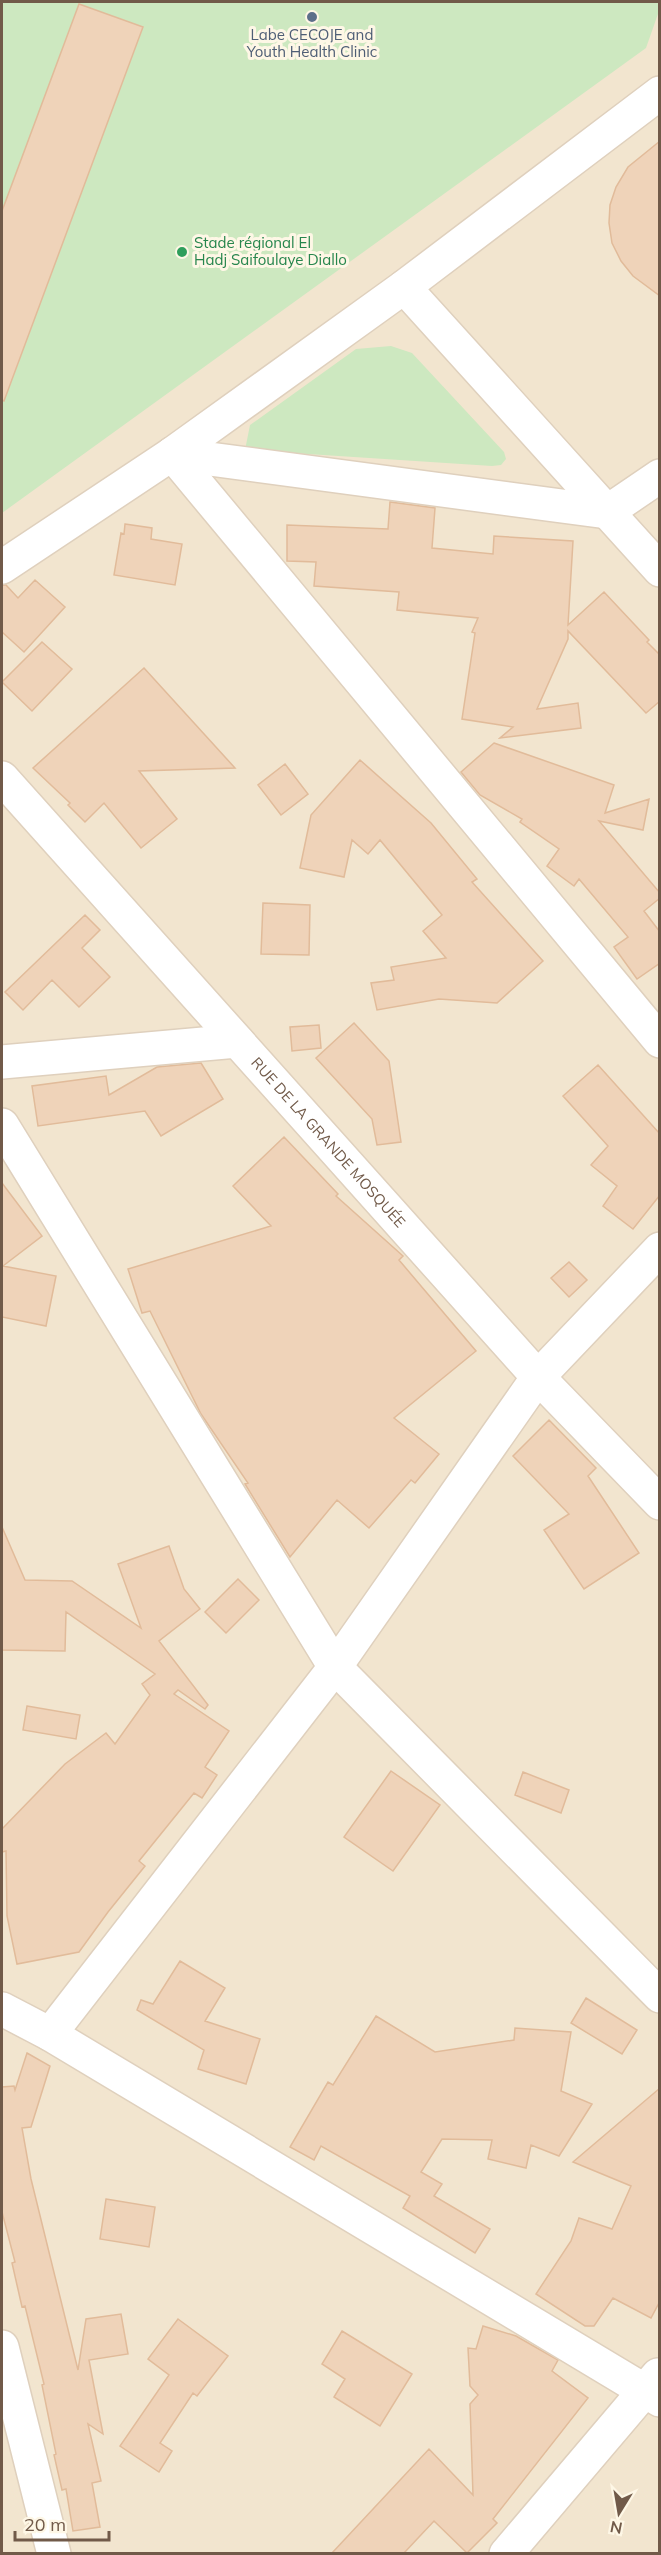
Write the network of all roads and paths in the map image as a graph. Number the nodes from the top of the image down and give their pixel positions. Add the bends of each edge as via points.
1 (660, 93) edge
2 (404, 286) junction
3 (172, 454) junction
4 (660, 476) edge
5 (607, 512) junction
6 (2, 567) edge
7 (660, 570) edge
8 (2, 778) edge
9 (237, 1041) junction
10 (660, 1041) edge
11 (2, 1062) edge
12 (2, 1125) edge
13 (660, 1249) edge
14 (538, 1377) junction
15 (660, 1503) edge
16 (335, 1667) junction
17 (660, 1996) edge
18 (2, 2009) edge
19 (50, 2034) junction
20 (2, 2347) edge
21 (655, 2388) edge
22 (54, 2553) edge
23 (506, 2553) edge

1 - 2 street
2 - 3 street
2 - 5 street
3 - 5 street
3 - 6 street
3 - 10 street
4 - 5 street
5 - 7 street
8 - 9 street, RUE DE LA GRANDE MOSQUÉE
9 - 11 street
9 - 14 street, RUE DE LA GRANDE MOSQUÉE
12 - 16 street
13 - 14 street
14 - 15 street, RUE DE LA GRANDE MOSQUÉE
14 - 16 street
16 - 17 street
16 - 19 street
18 - 19 street
19 - 21 street
20 - 22 street
21 - 23 street

